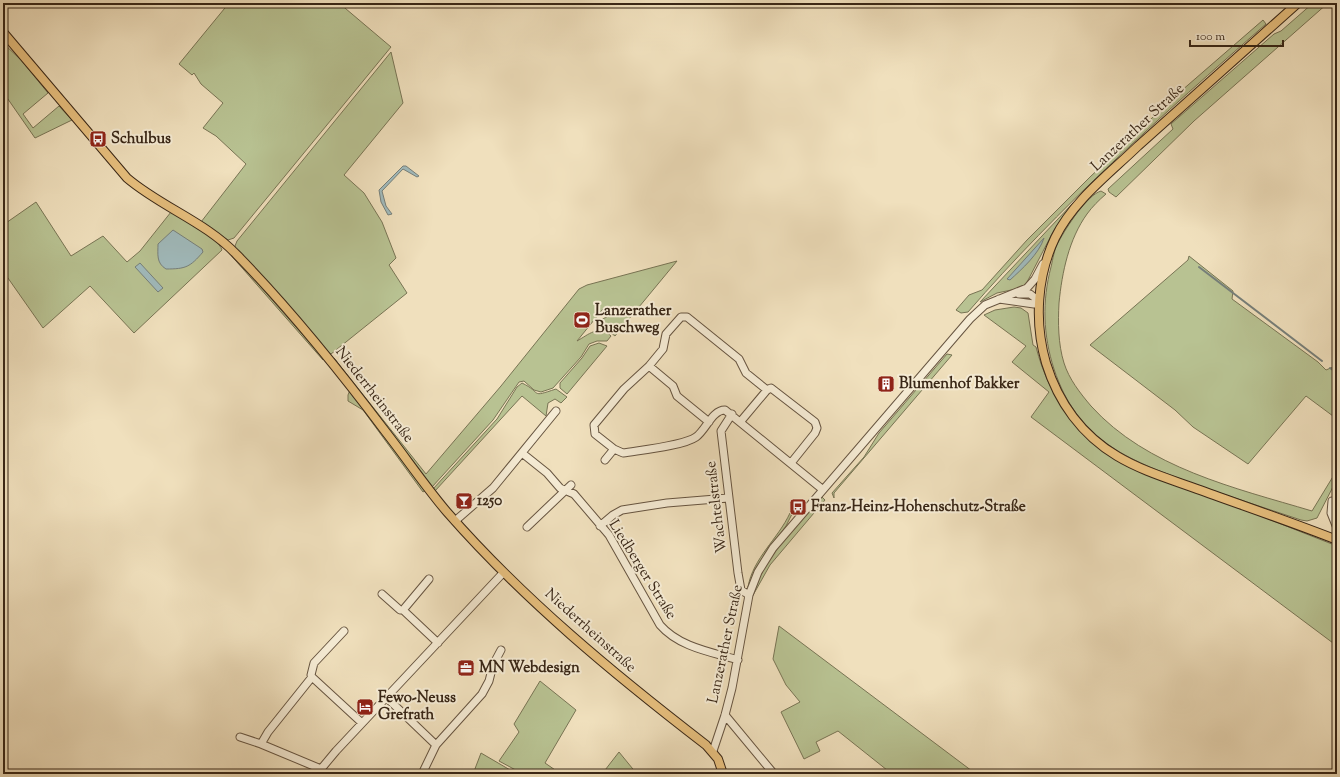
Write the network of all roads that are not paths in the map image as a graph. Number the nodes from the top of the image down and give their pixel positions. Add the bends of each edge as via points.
1 (1298, 3) edge
2 (3, 32) edge
3 (1049, 253) junction
4 (1015, 293) junction
5 (999, 299) junction
6 (1039, 301) junction
7 (648, 366) junction
8 (767, 390) junction
9 (556, 411) dead end
10 (732, 414) junction
11 (741, 421) junction
12 (709, 422) junction
13 (614, 449) junction
14 (522, 453) junction
15 (605, 460) dead end
16 (791, 463) junction
17 (571, 485) dead end
18 (822, 489) junction
19 (565, 491) junction
20 (728, 498) junction
21 (1332, 500) dead end
22 (455, 521) junction
23 (600, 526) junction
24 (527, 527) dead end
25 (1337, 528) edge
26 (1337, 540) edge
27 (504, 573) junction
28 (429, 580) dead end
29 (382, 594) dead end
30 (749, 595) junction
31 (403, 610) junction
32 (344, 630) dead end
33 (438, 643) junction
34 (501, 650) dead end
35 (738, 660) junction
36 (312, 677) junction
37 (387, 698) junction
38 (725, 715) junction
39 (362, 723) junction
40 (240, 737) dead end
41 (261, 744) junction
42 (436, 745) junction
43 (712, 751) junction
44 (321, 771) edge
45 (422, 774) edge
46 (723, 774) edge
47 (774, 774) edge

1 - 3 main road, Lanzerather Straße via 1182,106 1082,200 1064,223
2 - 22 main road, Niederrheinstraße via 127,178 148,194 201,225 237,255 351,386
3 - 4 street, Lanzerather Straße via 1032,284
3 - 6 main road, Lanzerather Straße
4 - 5 street, Lanzerather Straße
4 - 6 street via 1030,294
5 - 6 street via 1034,304
5 - 18 street, Lanzerather Straße via 985,305 970,319
6 - 26 main road, Lanzerather Straße via 1042,345 1053,382 1073,417 1099,443 1122,459 1147,471
7 - 8 street via 663,349 666,334 684,316 739,359 746,373
7 - 12 street via 673,386 677,396
7 - 13 street via 624,389 594,425 595,434
8 - 11 street
8 - 16 street via 774,389 817,426 815,433
9 - 14 street
10 - 11 street
10 - 12 street via 720,410
10 - 20 street, Wachtelstraße via 721,431
11 - 16 street
12 - 13 street via 697,436 686,441 623,453
13 - 15 street
14 - 19 street, Liedberger Straße
14 - 22 street via 493,488
16 - 18 street
17 - 19 street
18 - 30 street, Lanzerather Straße via 773,548 758,572
19 - 23 street, Liedberger Straße via 574,494
19 - 24 street
20 - 23 street via 622,510
20 - 30 street, Wachtelstraße via 741,588
21 - 25 street via 1331,513
22 - 27 main road, Niederrheinstraße
23 - 35 street, Liedberger Straße via 614,543 666,632 684,644
27 - 33 street
27 - 43 main road, Niederrheinstraße via 602,662
28 - 31 street
29 - 31 street
30 - 35 street, Lanzerather Straße
31 - 33 street
32 - 36 street via 314,664
33 - 37 street
34 - 42 street via 482,694
35 - 38 street, Lanzerather Straße
36 - 39 street
36 - 41 street
37 - 39 street
37 - 42 street
38 - 43 street, Lanzerather Straße
38 - 47 street
39 - 44 street
40 - 41 street
41 - 44 street
42 - 45 street
43 - 46 main road, Niederrheinstraße

